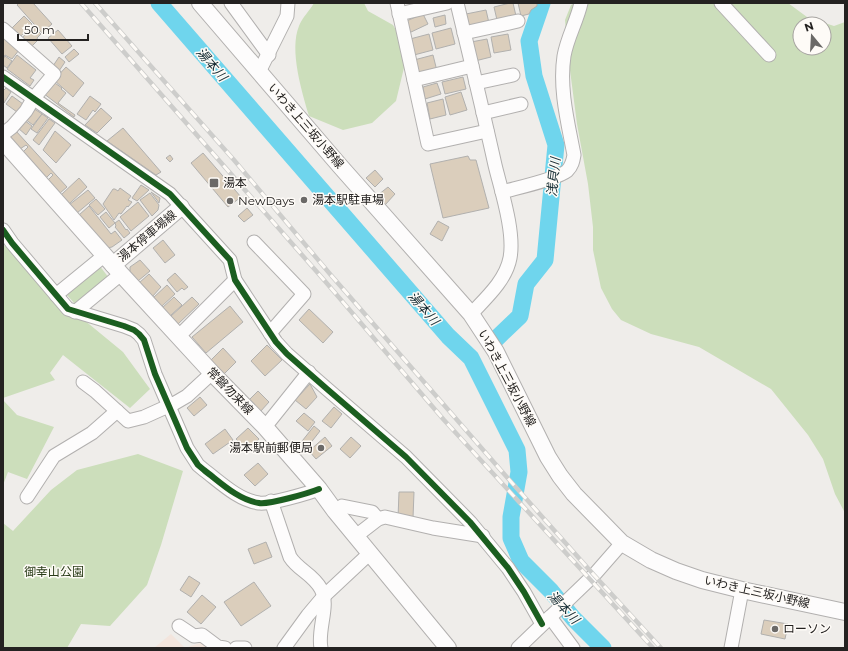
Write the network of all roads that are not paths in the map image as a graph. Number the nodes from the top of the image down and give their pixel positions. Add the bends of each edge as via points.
1 (200, 3) edge
2 (231, 3) edge
3 (288, 3) edge
4 (447, 3) edge
5 (457, 3) edge
6 (581, 3) edge
7 (721, 3) edge
8 (398, 8) edge
9 (518, 21) dead end
10 (3, 29) edge
11 (464, 33) junction
12 (268, 55) junction
13 (769, 55) dead end
14 (472, 66) junction
15 (259, 72) junction
16 (513, 75) dead end
17 (3, 77) edge
18 (414, 80) junction
19 (476, 83) junction
20 (33, 99) junction
21 (521, 104) dead end
22 (483, 113) junction
23 (487, 130) junction
24 (3, 134) edge
25 (3, 141) edge
26 (502, 192) junction
27 (181, 208) junction
28 (3, 230) edge
29 (254, 242) dead end
30 (113, 265) junction
31 (235, 280) junction
32 (56, 295) junction
33 (75, 312) junction
34 (471, 314) junction
35 (270, 333) junction
36 (179, 336) junction
37 (308, 372) junction
38 (212, 373) junction
39 (83, 382) dead end
40 (167, 406) junction
41 (116, 411) junction
42 (265, 427) junction
43 (318, 489) junction
44 (28, 497) dead end
45 (271, 501) junction
46 (335, 511) junction
47 (378, 519) junction
48 (356, 536) junction
49 (483, 536) junction
50 (622, 543) junction
51 (370, 553) junction
52 (742, 590) junction
53 (324, 596) junction
54 (845, 612) edge
55 (548, 618) junction
56 (179, 626) dead end
57 (525, 645) edge
58 (225, 648) edge
59 (236, 648) edge
60 (245, 648) edge
61 (284, 648) edge
62 (321, 648) edge
63 (448, 648) edge
64 (574, 648) edge
65 (731, 648) edge

1 - 15 main road, いわき上三坂小野線
2 - 12 street
3 - 12 street via 287,16
4 - 8 street
5 - 11 street
6 - 26 street via 564,55 562,70 573,162 570,168 560,175
7 - 13 street
8 - 18 street
9 - 11 street
10 - 20 street via 54,74
11 - 14 street
12 - 15 street
14 - 18 street
14 - 19 street
15 - 34 main road, いわき上三坂小野線
16 - 19 street
17 - 20 street
18 - 23 street via 428,144
19 - 22 street
20 - 24 street via 12,128
20 - 27 street via 170,194
21 - 22 street
22 - 23 street
23 - 26 street
25 - 30 main road, 常磐勿来線
26 - 34 street via 509,226 510,257 500,282
27 - 30 main road, 湯本停車場線
27 - 31 street via 230,260
28 - 32 street
29 - 35 street via 304,294
30 - 32 street
30 - 33 street
30 - 36 main road, 常磐勿来線
31 - 35 street
31 - 36 street
32 - 33 street via 68,309
33 - 40 street via 124,326 139,334 144,340
34 - 50 main road, いわき上三坂小野線 via 496,352 560,476
35 - 37 street via 287,354
36 - 38 main road, 常磐勿来線
37 - 42 street
37 - 49 street via 406,457
38 - 40 street via 186,396
38 - 42 main road, 常磐勿来線
39 - 41 street
40 - 41 street via 144,417 128,421
40 - 45 street via 198,466 242,497 260,504
41 - 44 street via 92,433 54,456
42 - 43 main road, 常磐勿来線
43 - 45 street
43 - 46 main road, 常磐勿来線
45 - 53 street via 290,558 313,577
46 - 47 street via 342,506 372,512
46 - 48 main road, 常磐勿来線
47 - 48 street
47 - 49 street via 385,517
48 - 51 main road, 常磐勿来線
49 - 55 street via 524,592
50 - 52 main road, いわき上三坂小野線 via 676,571
50 - 55 street
51 - 53 street
51 - 63 main road, 常磐勿来線
52 - 54 main road, いわき上三坂小野線
52 - 65 street
53 - 61 street
53 - 62 street via 319,640
55 - 57 street
55 - 64 street
56 - 58 street via 194,636 202,636 218,647
59 - 60 street

